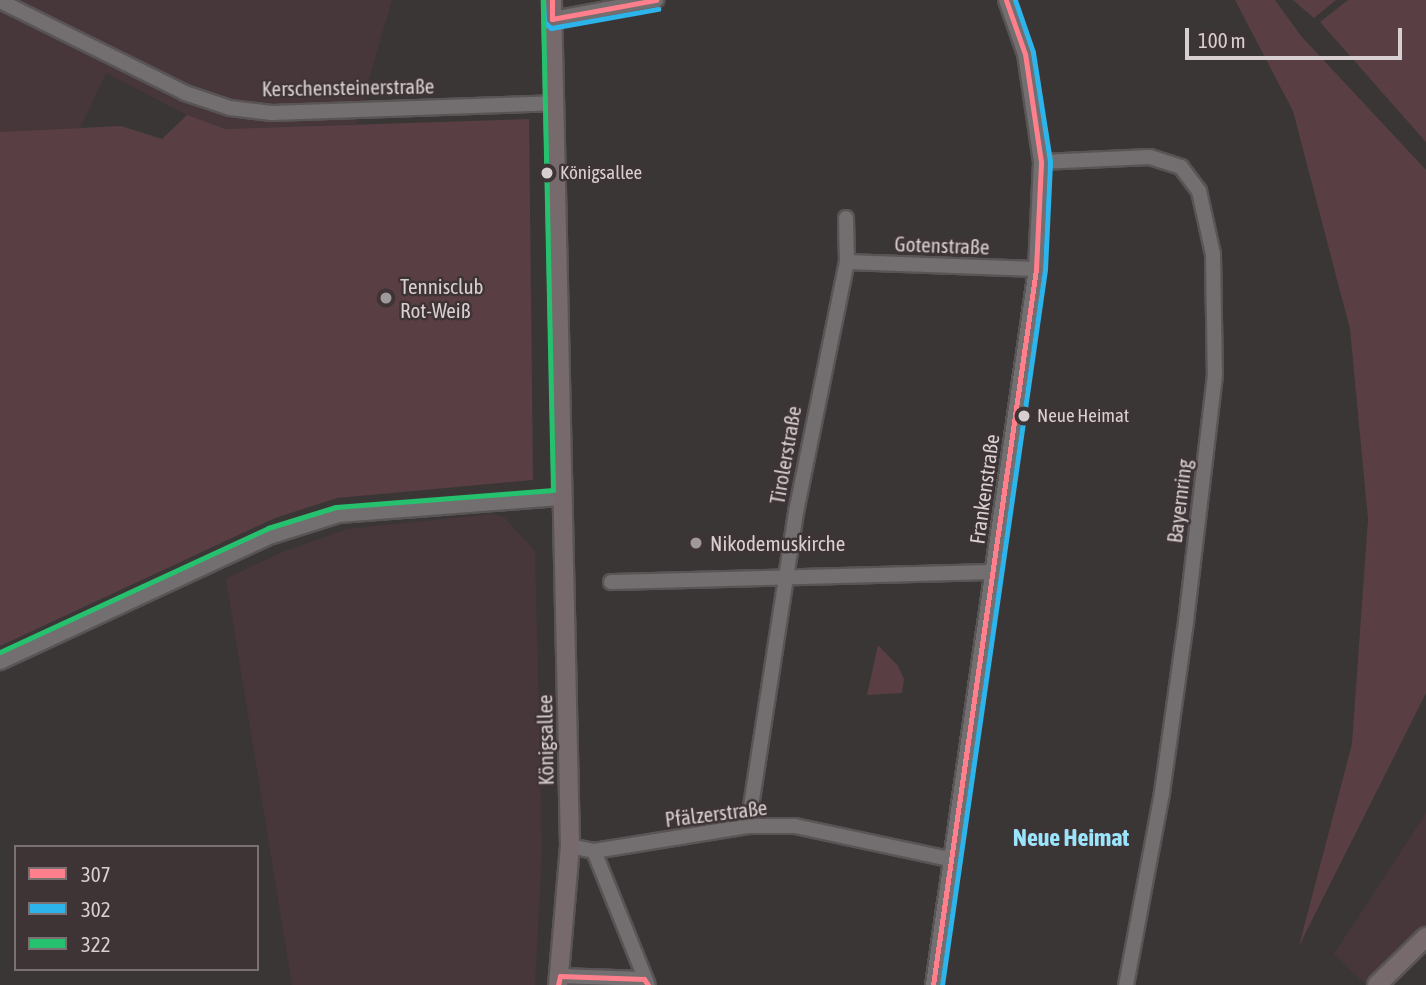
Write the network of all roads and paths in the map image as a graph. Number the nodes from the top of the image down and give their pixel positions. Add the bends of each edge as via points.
1 (552, 0) edge
2 (656, 0) edge
3 (1006, 0) edge
4 (0, 1) edge
5 (552, 19) junction
6 (553, 103) junction
7 (1041, 162) junction
8 (846, 218) dead end
9 (847, 262) junction
10 (1036, 269) junction
11 (562, 498) junction
12 (993, 572) junction
13 (788, 580) junction
14 (611, 582) dead end
15 (0, 663) edge
16 (748, 826) junction
17 (570, 845) junction
18 (594, 851) junction
19 (949, 859) junction
20 (1426, 937) edge
21 (559, 980) edge
22 (646, 982) edge
23 (933, 985) edge
24 (1126, 985) edge
25 (1377, 985) edge

1 - 5 main road, Königsallee
2 - 5 street
3 - 7 street, Frankenstraße via 1024,54
4 - 6 street, Kerschensteinerstraße via 185,93 230,108 272,113
5 - 6 main road, Königsallee
6 - 11 main road, Königsallee
7 - 10 street, Frankenstraße
7 - 24 street, Bayernring via 1150,157 1181,167 1199,191 1213,254 1215,375 1168,752
8 - 9 street, Tirolerstraße
9 - 10 street, Gotenstraße
9 - 13 street, Tirolerstraße via 812,422
10 - 12 street, Frankenstraße
11 - 15 street via 339,515 272,536
11 - 17 main road, Königsallee
12 - 13 street
12 - 19 street, Frankenstraße
13 - 14 street
13 - 16 street, Tirolerstraße
16 - 18 street, Pfälzerstraße
16 - 19 street, Pfälzerstraße via 795,826
17 - 18 street, Pfälzerstraße
17 - 21 main road, Königsallee
18 - 22 street, Königsallee
19 - 23 street, Frankenstraße
20 - 25 main road
21 - 22 street, Königsallee

